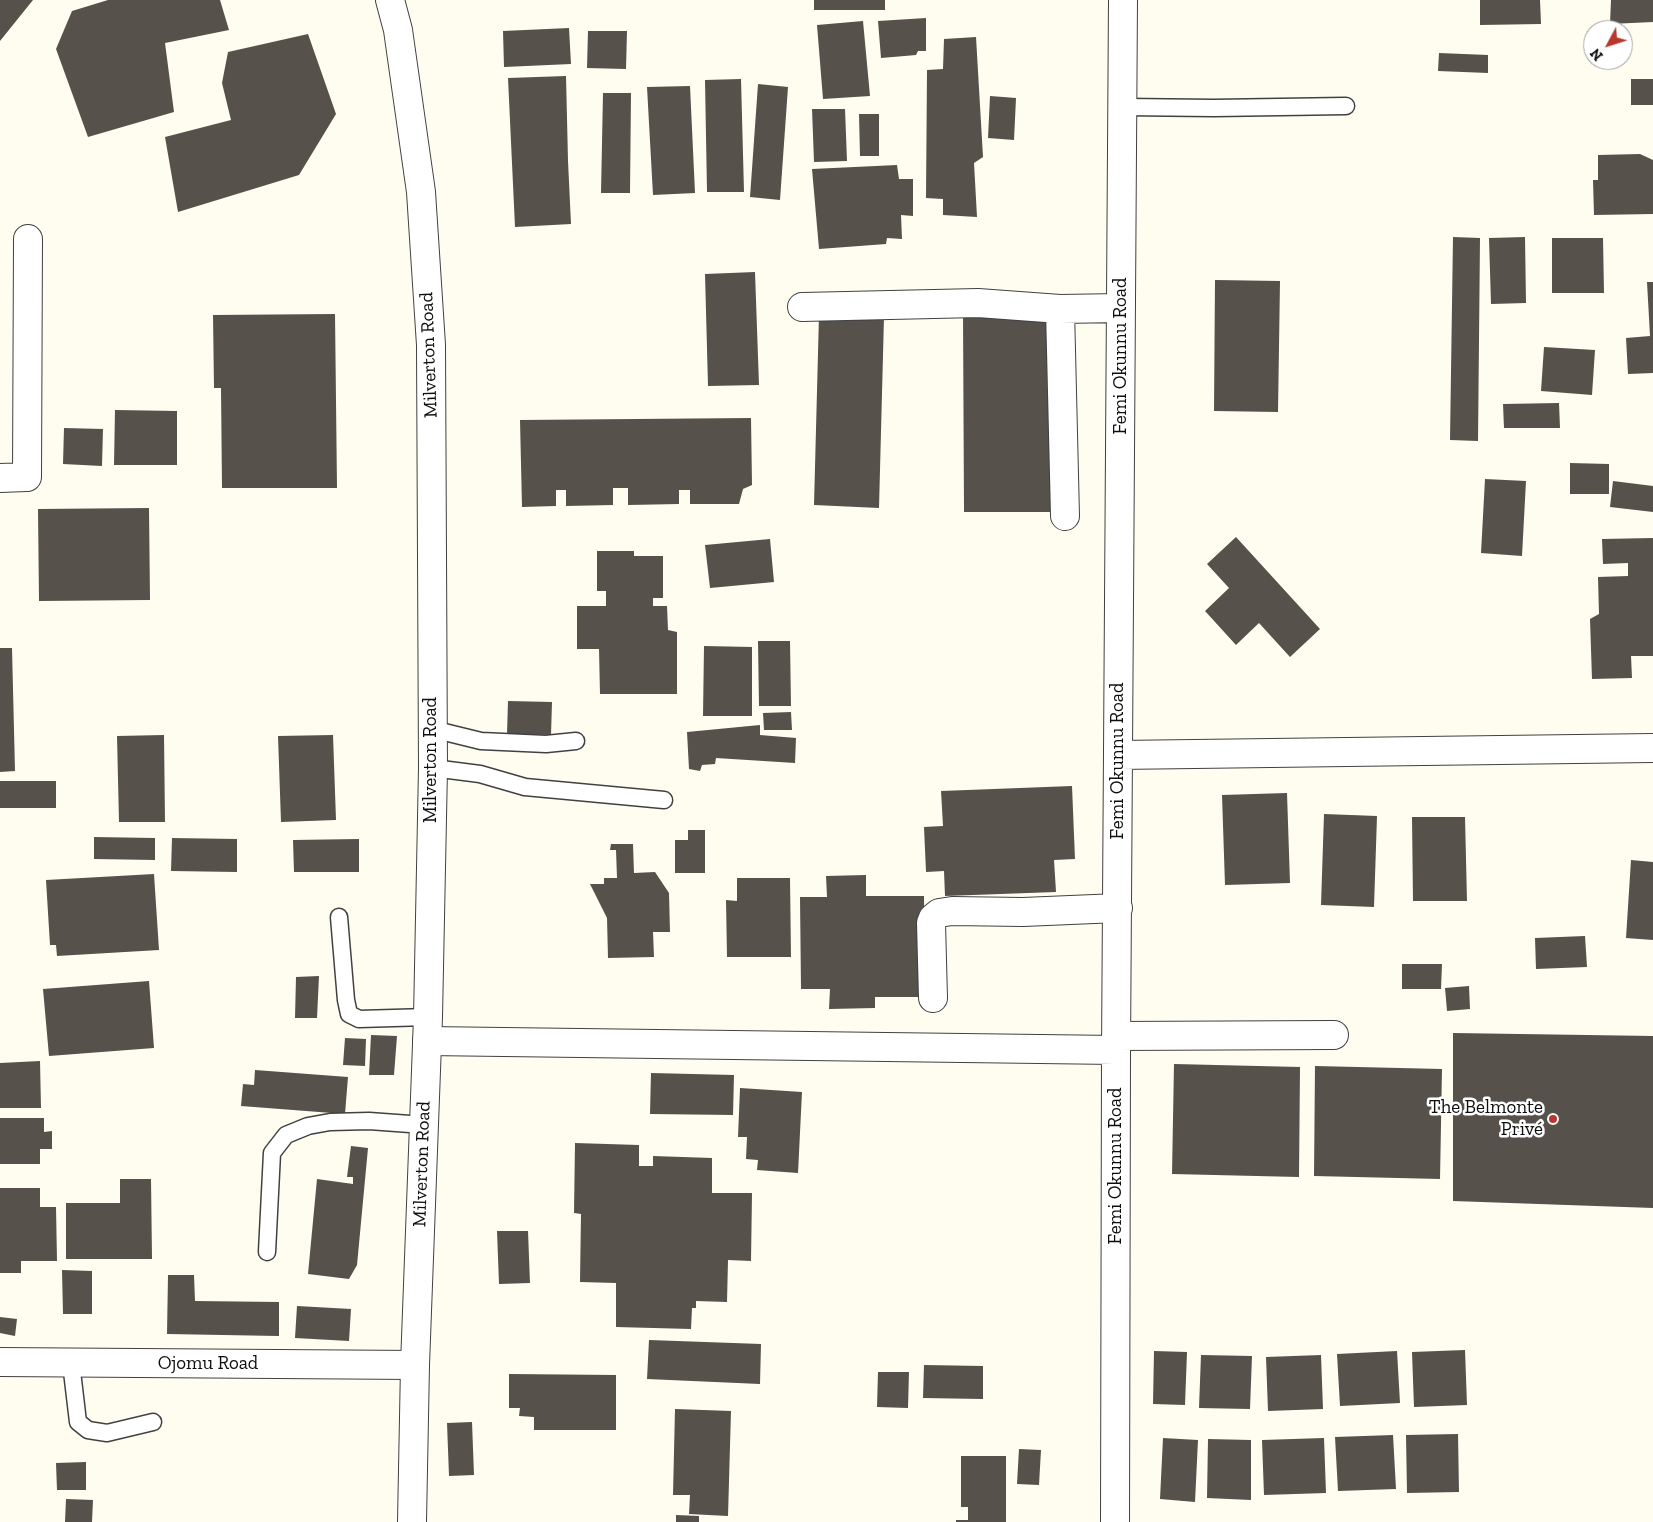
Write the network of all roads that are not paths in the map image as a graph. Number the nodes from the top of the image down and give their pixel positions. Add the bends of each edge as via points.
1 (390, 0) edge
2 (1123, 0) edge
3 (1346, 106) dead end
4 (1123, 107) junction
5 (28, 238) dead end
6 (802, 307) dead end
7 (1121, 308) junction
8 (1060, 309) junction
9 (0, 478) edge
10 (1065, 516) dead end
11 (432, 729) junction
12 (576, 741) dead end
13 (1653, 748) edge
14 (1118, 755) junction
15 (432, 768) junction
16 (664, 800) dead end
17 (1118, 908) junction
18 (339, 918) dead end
19 (933, 998) dead end
20 (427, 1029) junction
21 (1334, 1035) dead end
22 (1116, 1043) junction
23 (424, 1125) junction
24 (268, 1252) dead end
25 (0, 1362) edge
26 (71, 1363) junction
27 (415, 1365) junction
28 (153, 1422) dead end
29 (412, 1522) edge
30 (1115, 1522) edge

1 - 11 street, Milverton Road via 398,30 421,192 431,345
2 - 4 street, Femi Okunnu Road
3 - 4 lane
4 - 7 street, Femi Okunnu Road
5 - 9 street via 27,477
6 - 8 street via 978,303
7 - 8 street
7 - 14 street, Femi Okunnu Road
8 - 10 street
11 - 12 lane via 481,741 546,744
11 - 15 street, Milverton Road
13 - 14 street
14 - 17 street, Femi Okunnu Road
15 - 16 lane via 480,774 525,787
15 - 20 street, Milverton Road
17 - 19 street via 939,913 931,923
17 - 22 street, Femi Okunnu Road
18 - 20 lane via 349,1014 359,1019
20 - 22 street
20 - 23 street, Milverton Road
21 - 22 street
22 - 30 street, Femi Okunnu Road
23 - 24 lane via 330,1122 286,1134 272,1153
23 - 27 street, Milverton Road
25 - 26 street, Ojomu Road
26 - 27 street, Ojomu Road
26 - 28 lane via 78,1422 88,1430 107,1433
27 - 29 street, Milverton Road

